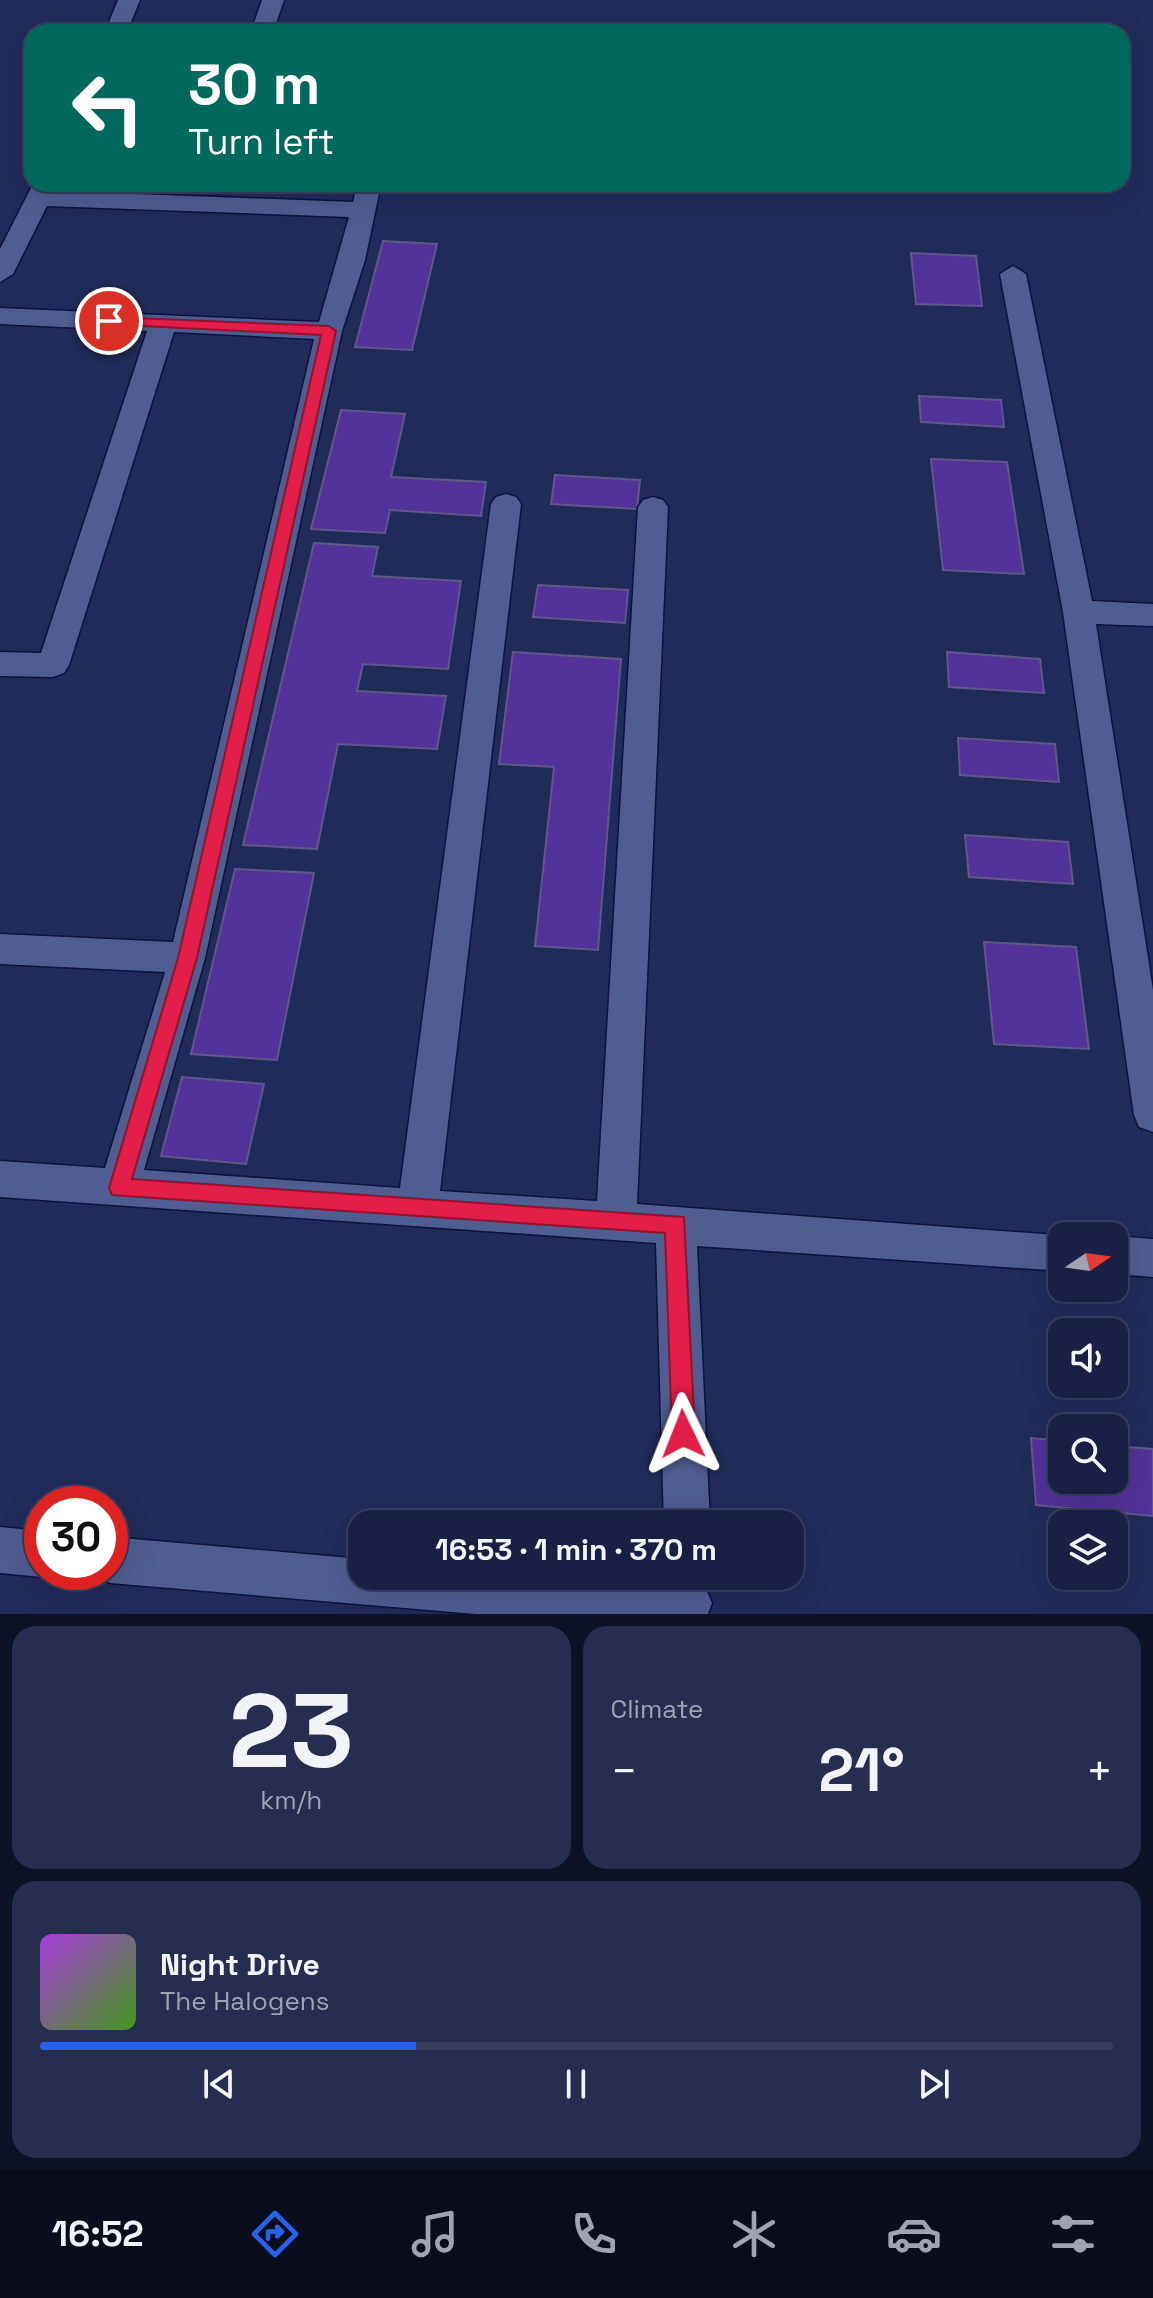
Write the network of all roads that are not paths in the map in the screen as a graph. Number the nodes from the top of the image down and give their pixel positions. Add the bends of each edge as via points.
1 (129, 0) edge
2 (273, 0) edge
3 (119, 24) edge
4 (265, 24) edge
5 (41, 192) edge
6 (96, 192) edge
7 (365, 197) edge
8 (0, 274) edge
9 (1013, 274) dead end
10 (0, 316) edge
11 (163, 324) junction
12 (329, 331) junction
13 (506, 504) dead end
14 (653, 507) dead end
15 (1079, 612) junction
16 (1153, 615) edge
17 (0, 664) edge
18 (0, 949) edge
19 (187, 958) junction
20 (1153, 1115) edge
21 (0, 1179) edge
22 (119, 1188) junction
23 (418, 1206) junction
24 (616, 1220) junction
25 (676, 1224) junction
26 (1048, 1251) edge
27 (1128, 1256) edge
28 (1153, 1258) edge
29 (686, 1510) edge
30 (0, 1550) edge
31 (24, 1552) edge
32 (128, 1562) edge
33 (689, 1598) edge

1 - 3 street
2 - 4 street
5 - 8 street
6 - 7 street
7 - 12 street
9 - 15 street
10 - 11 street
11 - 12 street
11 - 17 street via 53,665
12 - 19 street
13 - 23 street
14 - 24 street
15 - 16 street
15 - 20 street
18 - 19 street
19 - 22 street
21 - 22 street
22 - 23 street
23 - 24 street
24 - 25 street
25 - 26 street
25 - 29 street
27 - 28 street
30 - 31 street
32 - 33 street via 442,1589

